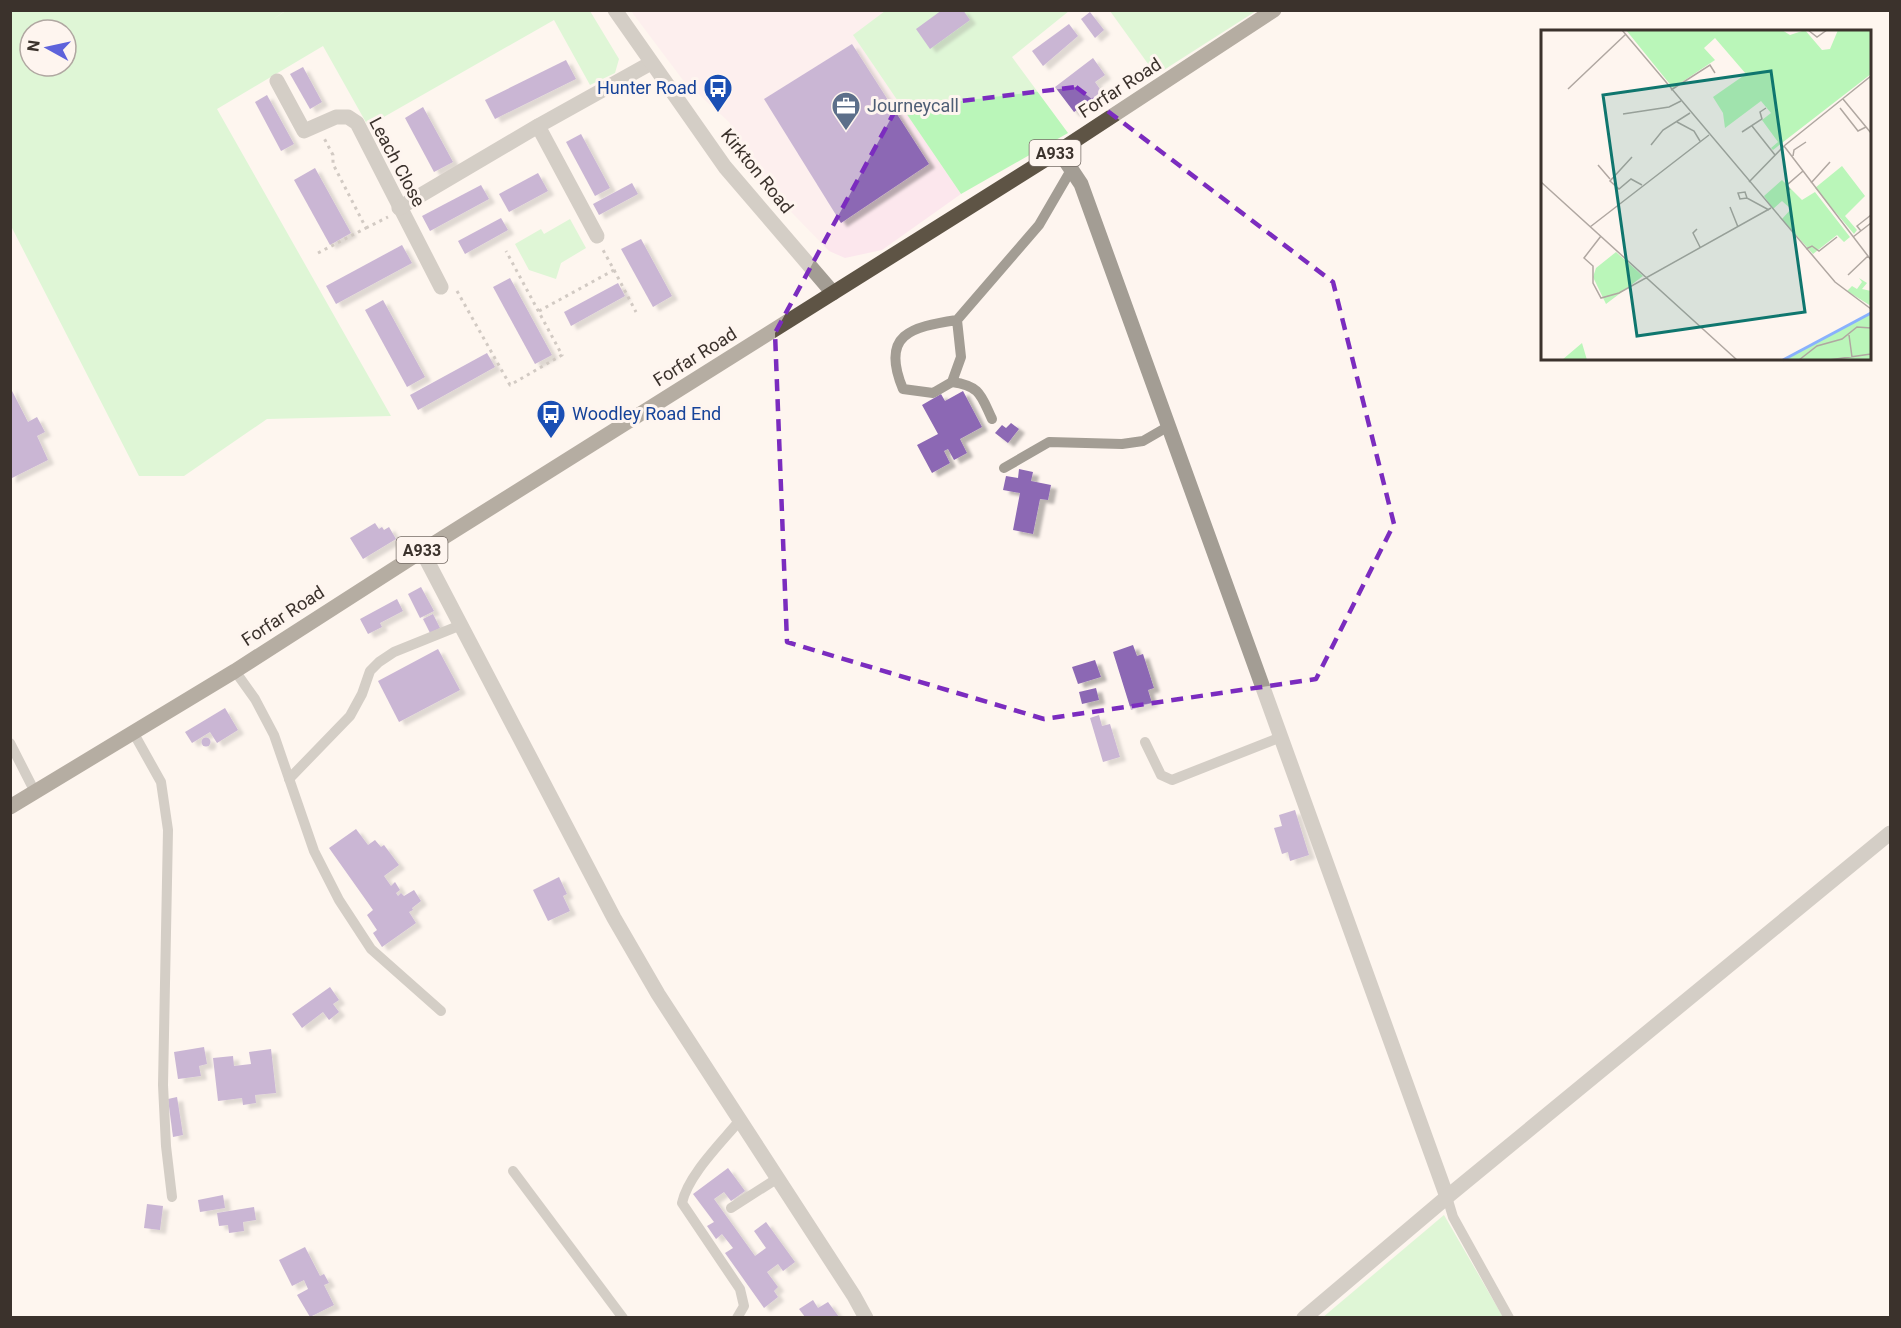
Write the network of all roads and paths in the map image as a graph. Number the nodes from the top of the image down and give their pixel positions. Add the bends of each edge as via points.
1 (615, 10) edge
2 (1274, 10) edge
3 (651, 63) junction
4 (277, 81) dead end
5 (317, 125) junction
6 (538, 126) junction
7 (1059, 151) junction
8 (1071, 170) junction
9 (400, 209) junction
10 (366, 228) junction
11 (597, 236) joint
12 (506, 251) dead end
13 (318, 253) dead end
14 (614, 270) junction
15 (447, 284) joint
16 (833, 293) junction
17 (539, 311) junction
18 (636, 312) dead end
19 (957, 320) junction
20 (952, 382) junction
21 (992, 419) dead end
22 (1169, 426) junction
23 (1004, 468) dead end
24 (422, 551) junction
25 (461, 625) junction
26 (235, 670) junction
27 (133, 732) junction
28 (1281, 737) junction
29 (1145, 742) dead end
30 (10, 743) edge
31 (289, 779) junction
32 (35, 792) junction
33 (10, 807) edge
34 (1890, 833) edge
35 (441, 1011) dead end
36 (740, 1120) junction
37 (513, 1171) dead end
38 (778, 1178) junction
39 (172, 1197) dead end
40 (1447, 1197) junction
41 (731, 1208) dead end
42 (623, 1317) edge
43 (737, 1317) edge
44 (867, 1317) edge
45 (1304, 1317) edge
46 (1509, 1317) edge

1 - 3 street, Kirkton Road
2 - 7 main road, Forfar Road / A933
3 - 6 street
3 - 16 street, Kirkton Road via 725,167
4 - 5 street via 304,131
5 - 9 street, Leach Close via 336,117 348,117 357,123
5 - 10 path
6 - 9 street
6 - 11 street
7 - 8 street
7 - 16 main road, Forfar Road / A933
8 - 19 lane via 1040,225
8 - 22 street via 1081,184
9 - 10 path
9 - 15 street, Leach Close
10 - 13 path
11 - 14 path
12 - 17 path
14 - 17 path
14 - 18 path
15 - 17 path via 510,385 562,355
16 - 24 main road, Forfar Road / A933
19 - 20 lane via 961,357
19 - 20 lane via 908,331 896,348 895,370 903,389 933,393
20 - 21 lane via 968,384 979,393
22 - 23 lane via 1143,441 1122,444 1049,442
22 - 28 street
24 - 25 street
24 - 26 main road, Forfar Road / A933
25 - 31 lane via 379,662 370,671 350,716
25 - 36 street via 614,918
26 - 27 main road, Forfar Road / A933
26 - 31 lane via 274,735
27 - 32 main road, Forfar Road / A933
27 - 39 lane via 161,782 168,830 163,1085
28 - 29 lane via 1172,780 1161,775
28 - 40 street
30 - 32 lane
31 - 35 lane via 314,850 351,919 371,948
32 - 33 main road, Forfar Road / A933
34 - 40 street
36 - 38 street
36 - 43 lane via 693,1177 682,1203 740,1289 744,1306
37 - 42 lane
38 - 41 lane
38 - 44 street
40 - 45 street
40 - 46 lane via 1453,1217

